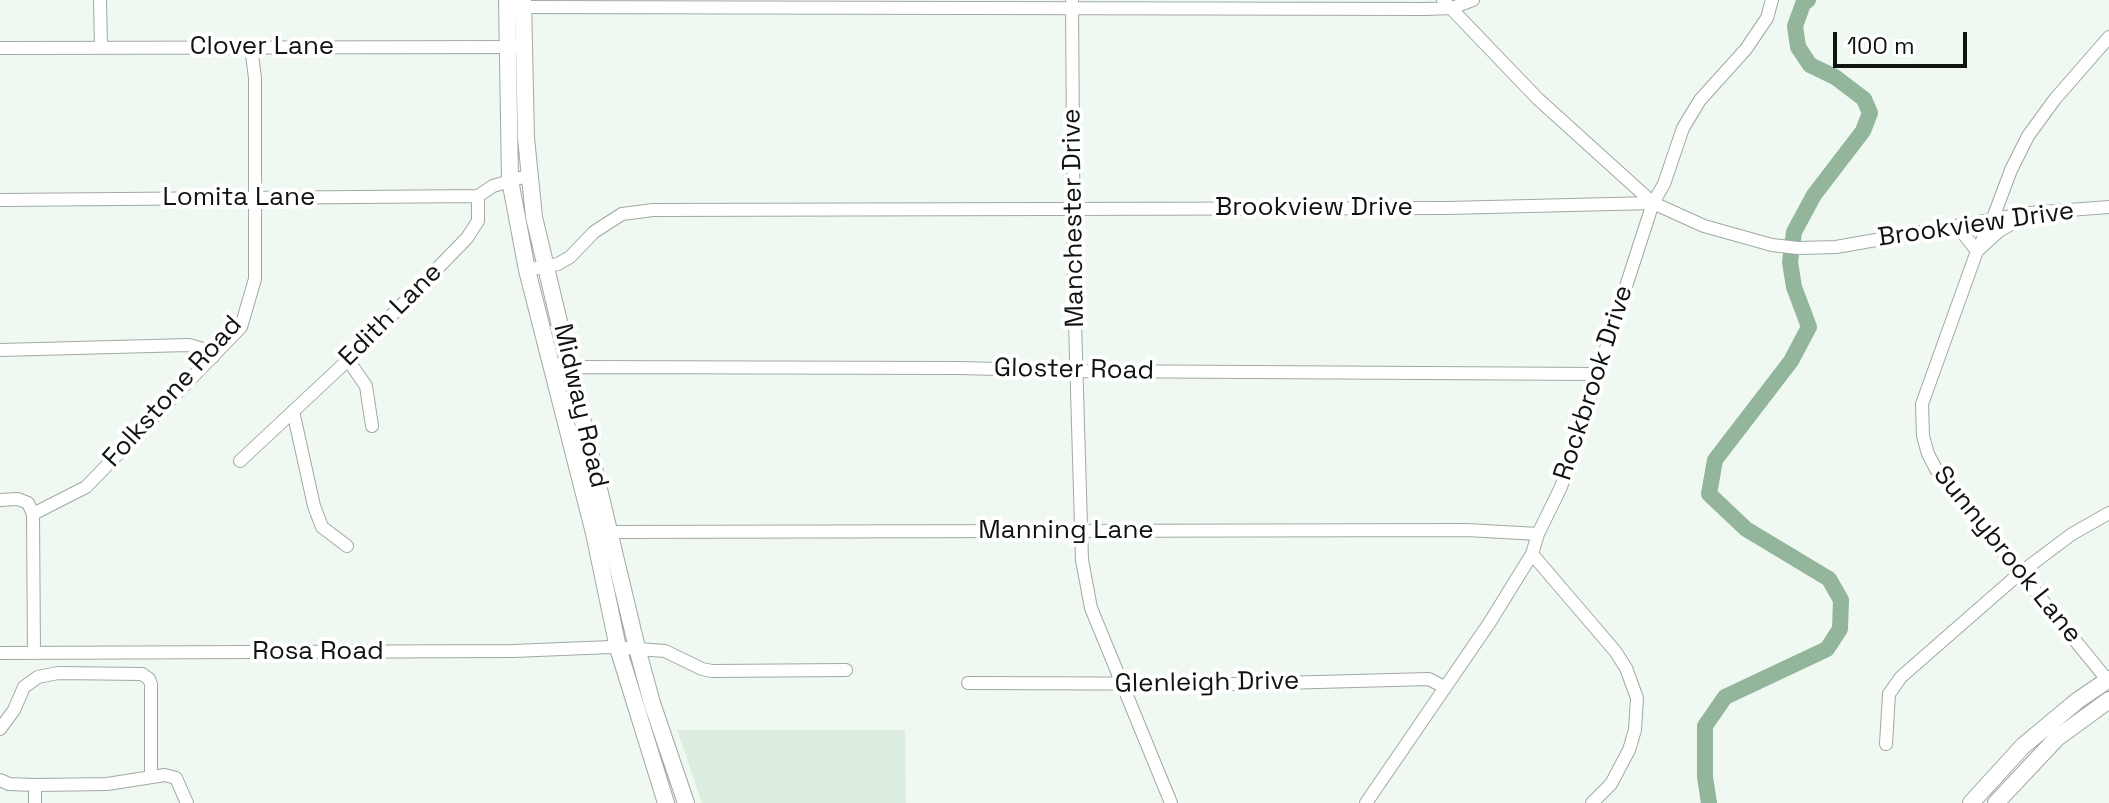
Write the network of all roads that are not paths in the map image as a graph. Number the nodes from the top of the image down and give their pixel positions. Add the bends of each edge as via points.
1 (100, 0) edge
2 (1473, 0) edge
3 (1772, 0) edge
4 (515, 4) edge
5 (1072, 4) edge
6 (1448, 4) edge
7 (2109, 37) edge
8 (101, 47) junction
9 (251, 47) junction
10 (516, 47) junction
11 (0, 48) edge
12 (530, 175) junction
13 (510, 180) junction
14 (478, 196) junction
15 (255, 198) junction
16 (0, 200) edge
17 (1653, 203) junction
18 (2109, 207) edge
19 (1074, 208) junction
20 (2030, 213) junction
21 (1993, 218) junction
22 (1957, 226) junction
23 (1977, 251) junction
24 (548, 265) junction
25 (527, 270) junction
26 (0, 350) edge
27 (213, 357) junction
28 (348, 360) junction
29 (570, 367) junction
30 (1076, 371) junction
31 (552, 373) junction
32 (1598, 374) junction
33 (293, 411) junction
34 (372, 426) dead end
35 (240, 461) dead end
36 (0, 500) edge
37 (2109, 513) edge
38 (33, 514) junction
39 (602, 532) junction
40 (1080, 532) junction
41 (1538, 534) junction
42 (347, 546) dead end
43 (1532, 554) junction
44 (2020, 573) junction
45 (618, 648) junction
46 (637, 648) junction
47 (0, 653) edge
48 (34, 653) junction
49 (846, 670) dead end
50 (2108, 681) edge
51 (968, 683) dead end
52 (1122, 685) junction
53 (1444, 687) junction
54 (2109, 700) edge
55 (0, 729) edge
56 (1886, 744) dead end
57 (151, 775) junction
58 (0, 780) edge
59 (35, 785) junction
60 (185, 798) edge
61 (35, 803) edge
62 (666, 803) edge
63 (686, 803) edge
64 (1171, 803) edge
65 (1366, 803) edge
66 (1592, 803) edge
67 (1971, 803) edge
68 (1996, 803) edge

1 - 8 street
2 - 6 street
3 - 17 street, Rockbrook Drive via 1767,18 1746,49 1700,100 1683,128
4 - 5 street
4 - 10 main road, Midway Road
5 - 6 street
5 - 19 street, Manchester Drive
6 - 17 street via 1538,99
7 - 21 street, Sunnybrook Lane via 2028,136
8 - 9 street, Clover Lane
8 - 11 street, Clover Lane
9 - 10 street, Clover Lane
9 - 15 street, Folkstone Road
10 - 12 main road, Midway Road
10 - 13 main road, Midway Road
12 - 13 street
12 - 24 main road, Midway Road via 534,217
13 - 14 street
13 - 25 main road, Midway Road
14 - 15 street, Lomita Lane
14 - 28 street, Edith Lane via 478,221 467,238
15 - 16 street, Lomita Lane
15 - 27 street, Folkstone Road via 255,279 248,308 241,327
17 - 19 street, Brookview Drive
17 - 22 street, Brookview Drive via 1704,226 1798,248 1836,247
17 - 32 street, Rockbrook Drive
18 - 20 street, Brookview Drive
19 - 24 street, Brookview Drive via 636,211 605,223 570,257
19 - 30 street, Manchester Drive
20 - 21 street, Brookview Drive
20 - 23 street
21 - 22 street, Brookview Drive
21 - 23 street, Sunnybrook Lane
22 - 23 street
23 - 44 street, Sunnybrook Lane via 1928,383 1922,404 1923,436 1937,471
24 - 25 street, Brookview Drive
24 - 29 main road, Midway Road
25 - 31 main road, Midway Road
26 - 27 street via 189,345
27 - 38 street, Folkstone Road via 86,487
28 - 33 street, Edith Lane
28 - 34 street via 366,386
29 - 30 street, Gloster Road
29 - 31 street, Gloster Road
29 - 39 main road, Midway Road
30 - 32 street, Gloster Road
30 - 40 street, Manchester Drive
31 - 39 main road, Midway Road
32 - 41 street, Rockbrook Drive via 1561,487
33 - 35 street, Edith Lane
33 - 42 street via 322,527
36 - 38 street via 28,503
37 - 44 street
38 - 48 street
39 - 40 street, Manning Lane
39 - 45 main road, Midway Road
39 - 46 main road, Midway Road
40 - 41 street, Manning Lane
40 - 52 street, Manchester Drive via 1091,608
41 - 43 street, Rockbrook Drive
43 - 53 street, Rockbrook Drive
43 - 66 street via 1615,651 1637,698 1629,750 1611,784
44 - 50 street, Sunnybrook Lane
44 - 56 street via 1901,677 1889,694
45 - 46 street, Rosa Road
45 - 48 street, Rosa Road
45 - 62 main road, Midway Road
46 - 49 street, Rosa Road via 665,651 712,671
46 - 63 main road, Midway Road
47 - 48 street, Rosa Road
50 - 67 main road via 2023,746
51 - 52 street, Glenleigh Drive
52 - 53 street, Glenleigh Drive via 1429,679
52 - 64 street, Manchester Drive
53 - 65 street, Rockbrook Drive
54 - 68 main road via 2057,738
55 - 57 street via 24,687 38,677 142,674 151,684
57 - 59 street via 107,784
57 - 60 street via 176,778
58 - 59 street
59 - 61 street

